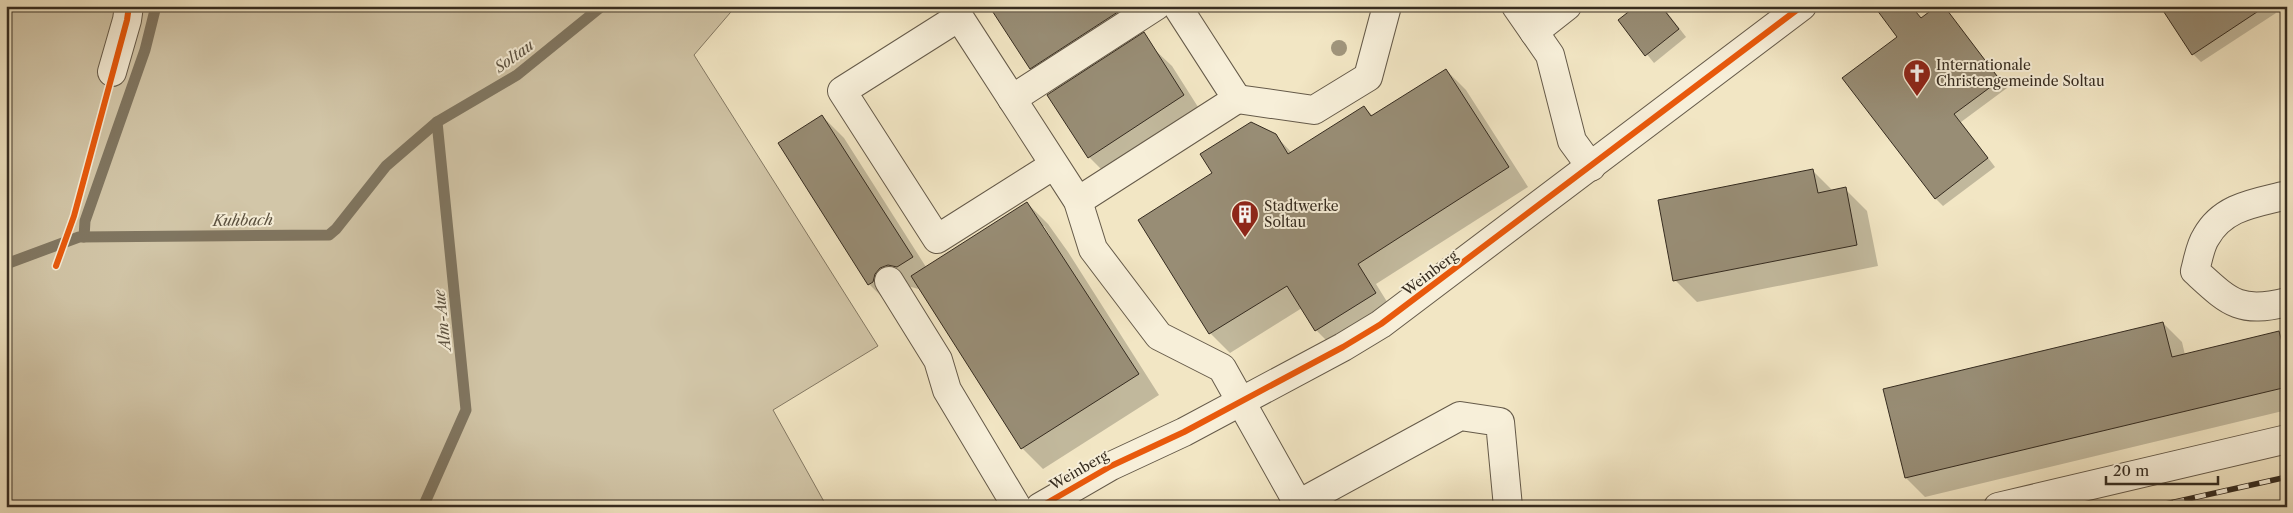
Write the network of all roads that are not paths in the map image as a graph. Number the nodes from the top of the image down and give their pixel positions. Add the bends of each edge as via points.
1 (128, 6) edge
2 (1387, 6) edge
3 (1516, 6) edge
4 (1567, 6) edge
5 (1802, 6) edge
6 (1177, 8) edge
7 (964, 12) edge
8 (1534, 32) junction
9 (112, 72) dead end
10 (1012, 99) junction
11 (1237, 99) junction
12 (1054, 165) junction
13 (1591, 167) junction
14 (2287, 195) edge
15 (1078, 201) junction
16 (889, 281) dead end
17 (2287, 302) edge
18 (1241, 401) junction
19 (2287, 440) edge
20 (1297, 506) edge
21 (1017, 507) edge
22 (1040, 507) edge
23 (1508, 507) edge
24 (1998, 507) edge

1 - 9 street
2 - 11 street via 1368,77 1360,82 1314,110
3 - 8 street
4 - 8 street
5 - 13 street, Weinberg
6 - 10 street
6 - 11 street
7 - 10 street
7 - 12 street via 842,91 847,100 937,239
8 - 13 street via 1550,55 1572,141
10 - 12 street
11 - 15 street
12 - 15 street
13 - 18 street, Weinberg via 1381,324 1343,348
14 - 17 street via 2234,208 2218,220 2205,238 2195,271 2224,298 2244,307
15 - 18 street via 1093,249 1159,336 1222,368
16 - 21 street via 938,360 947,390
18 - 20 street
18 - 22 street, Weinberg via 1110,466
19 - 24 street
20 - 23 street via 1460,416 1500,422

